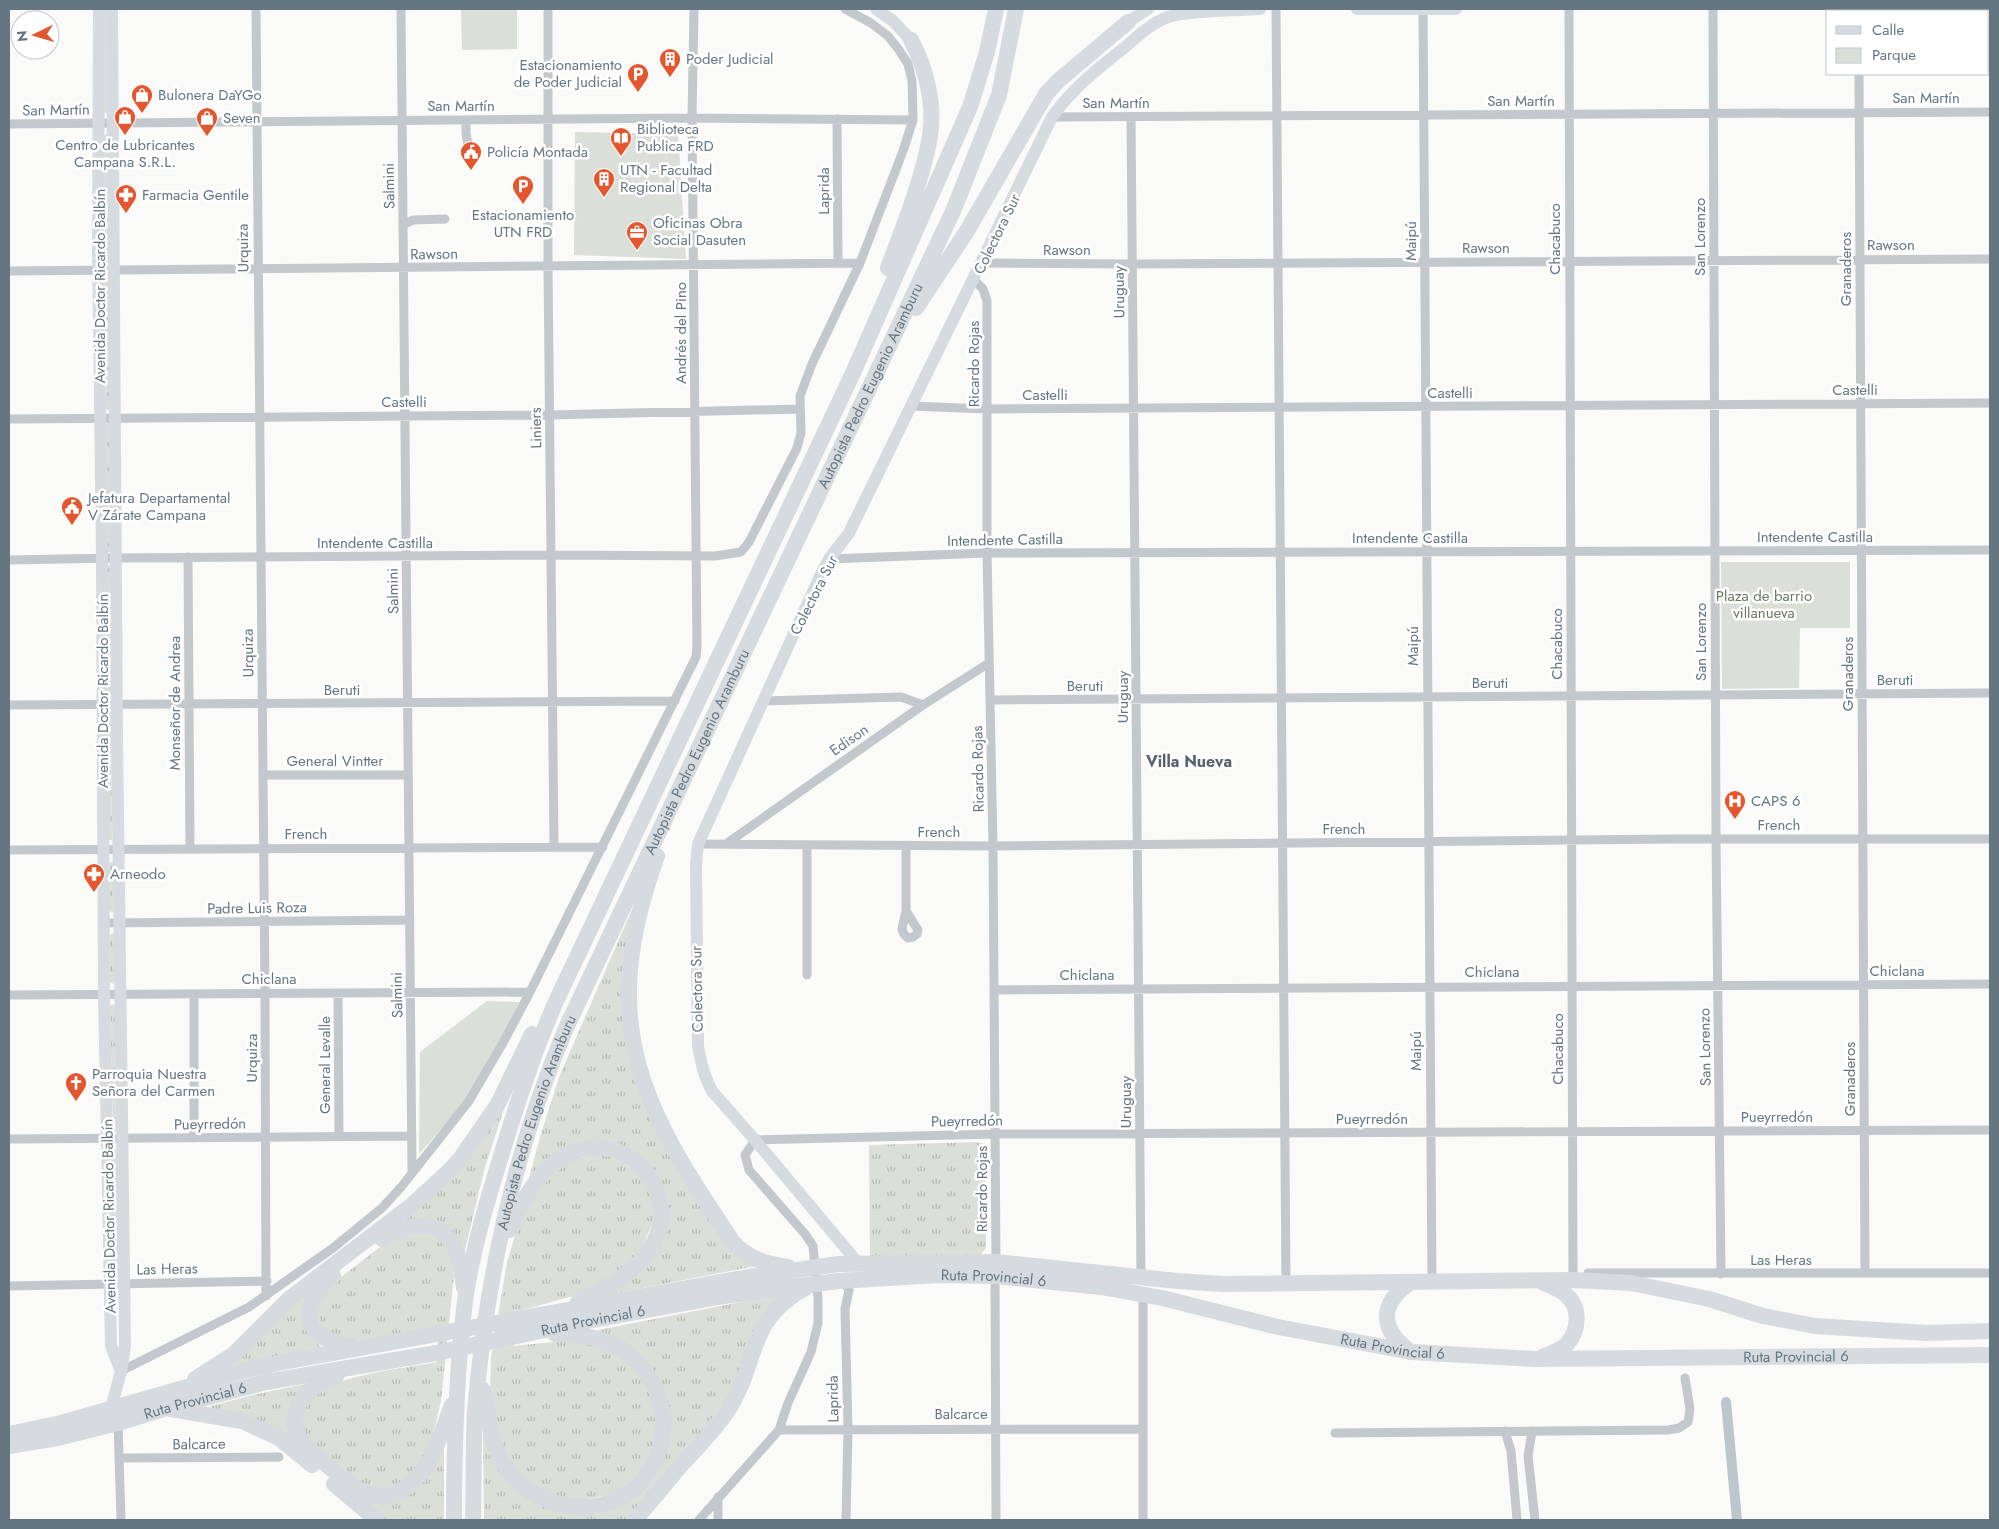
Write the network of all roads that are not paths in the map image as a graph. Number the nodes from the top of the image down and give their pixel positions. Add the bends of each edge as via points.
1 (99, 9) edge
2 (112, 9) edge
3 (256, 9) edge
4 (401, 9) edge
5 (548, 9) edge
6 (694, 9) edge
7 (845, 9) edge
8 (876, 9) edge
9 (895, 9) edge
10 (996, 9) edge
11 (1016, 9) edge
12 (1148, 9) edge
13 (1260, 9) edge
14 (1276, 9) edge
15 (1357, 9) edge
16 (1456, 9) edge
17 (1569, 9) edge
18 (1713, 9) edge
19 (1423, 10) edge
20 (1131, 15) edge
21 (911, 40) junction
22 (1859, 75) edge
23 (1990, 112) edge
24 (1713, 113) junction
25 (1860, 113) junction
26 (1569, 114) junction
27 (1424, 115) junction
28 (1277, 116) junction
29 (1052, 117) junction
30 (1131, 117) junction
31 (692, 118) junction
32 (838, 119) junction
33 (402, 120) junction
34 (466, 120) junction
35 (549, 120) junction
36 (913, 120) junction
37 (256, 122) junction
38 (106, 123) junction
39 (9, 124) edge
40 (471, 164) dead end
41 (445, 219) dead end
42 (403, 226) junction
43 (1860, 259) junction
44 (1990, 259) edge
45 (1714, 260) junction
46 (1569, 261) junction
47 (1425, 262) junction
48 (838, 263) junction
49 (860, 263) junction
50 (982, 263) junction
51 (1278, 263) junction
52 (1133, 264) junction
53 (694, 265) junction
54 (548, 267) junction
55 (404, 268) junction
56 (257, 270) junction
57 (99, 271) junction
58 (113, 271) junction
59 (9, 272) edge
60 (974, 280) junction
61 (900, 327) junction
62 (852, 373) junction
63 (1990, 403) edge
64 (1714, 404) junction
65 (1860, 404) junction
66 (910, 406) junction
67 (1426, 406) junction
68 (1570, 406) junction
69 (1134, 408) junction
70 (1279, 408) junction
71 (800, 409) junction
72 (987, 410) junction
73 (695, 411) junction
74 (549, 415) junction
75 (405, 416) junction
76 (259, 417) junction
77 (101, 418) junction
78 (114, 418) junction
79 (9, 419) edge
80 (1990, 550) edge
81 (1715, 551) junction
82 (1861, 551) junction
83 (1280, 552) junction
84 (1426, 552) junction
85 (1570, 552) junction
86 (987, 553) junction
87 (1135, 553) junction
88 (551, 555) junction
89 (406, 556) junction
90 (697, 556) junction
91 (188, 557) junction
92 (260, 557) junction
93 (116, 558) junction
94 (102, 559) junction
95 (829, 559) junction
96 (9, 560) edge
97 (989, 663) junction
98 (1990, 693) edge
99 (1861, 694) junction
100 (1716, 695) junction
101 (1571, 696) junction
102 (1427, 697) junction
103 (1281, 698) junction
104 (1136, 699) junction
105 (991, 700) junction
106 (675, 701) junction
107 (763, 701) junction
108 (552, 702) junction
109 (408, 703) junction
110 (189, 704) junction
111 (262, 704) junction
112 (9, 705) edge
113 (103, 705) junction
114 (116, 705) junction
115 (923, 705) junction
116 (699, 746) junction
117 (263, 775) junction
118 (408, 775) junction
119 (1862, 839) junction
120 (1990, 839) edge
121 (1716, 840) junction
122 (1571, 841) junction
123 (1428, 842) junction
124 (1282, 843) junction
125 (698, 844) junction
126 (726, 844) junction
127 (1138, 845) junction
128 (807, 846) junction
129 (906, 846) junction
130 (993, 846) junction
131 (554, 847) junction
132 (603, 847) junction
133 (190, 848) junction
134 (263, 848) junction
135 (409, 848) junction
136 (104, 849) junction
137 (118, 849) junction
138 (9, 850) edge
139 (906, 911) dead end
140 (410, 920) junction
141 (264, 922) junction
142 (104, 923) junction
143 (119, 923) junction
144 (807, 975) dead end
145 (1990, 984) edge
146 (1718, 985) junction
147 (1863, 985) junction
148 (1429, 986) junction
149 (1572, 986) junction
150 (1284, 987) junction
151 (1139, 988) junction
152 (994, 990) junction
153 (530, 992) junction
154 (265, 993) junction
155 (338, 993) junction
156 (410, 993) junction
157 (104, 994) junction
158 (120, 994) junction
159 (194, 994) junction
160 (9, 995) edge
161 (558, 997) junction
162 (1990, 1130) edge
163 (1719, 1131) junction
164 (1864, 1131) junction
165 (1572, 1132) junction
166 (1140, 1133) junction
167 (1285, 1133) junction
168 (1430, 1133) junction
169 (996, 1134) junction
170 (339, 1136) junction
171 (412, 1136) junction
172 (266, 1137) junction
173 (107, 1138) junction
174 (122, 1138) junction
175 (194, 1138) junction
176 (9, 1139) edge
177 (755, 1140) junction
178 (412, 1172) junction
179 (858, 1263) junction
180 (493, 1269) junction
181 (996, 1269) junction
182 (1990, 1273) edge
183 (1721, 1274) junction
184 (1865, 1274) junction
185 (840, 1275) junction
186 (1573, 1276) junction
187 (796, 1277) junction
188 (1141, 1277) junction
189 (267, 1281) junction
190 (1541, 1281) junction
191 (1411, 1282) junction
192 (1432, 1282) junction
193 (1286, 1283) junction
194 (110, 1284) junction
195 (124, 1284) junction
196 (9, 1286) edge
197 (1143, 1294) junction
198 (266, 1296) junction
199 (466, 1300) junction
200 (548, 1313) junction
201 (1990, 1331) edge
202 (535, 1333) junction
203 (364, 1347) junction
204 (1411, 1352) junction
205 (1990, 1355) edge
206 (1536, 1359) junction
207 (382, 1363) junction
208 (479, 1368) junction
209 (121, 1371) junction
210 (1685, 1378) dead end
211 (173, 1391) junction
212 (457, 1394) junction
213 (164, 1408) junction
214 (115, 1416) junction
215 (995, 1428) junction
216 (848, 1429) junction
217 (1143, 1429) junction
218 (779, 1430) junction
219 (1532, 1431) junction
220 (1505, 1432) junction
221 (1335, 1433) dead end
222 (9, 1434) edge
223 (9, 1446) edge
224 (278, 1457) dead end
225 (119, 1458) junction
226 (718, 1497) junction
227 (121, 1520) edge
228 (377, 1520) edge
229 (454, 1520) edge
230 (473, 1520) edge
231 (635, 1520) edge
232 (698, 1520) edge
233 (718, 1520) edge
234 (846, 1520) edge
235 (996, 1520) edge
236 (1143, 1520) edge
237 (1517, 1520) edge
238 (1535, 1520) edge

1 - 38 main road, Avenida Doctor Ricardo Balbín
2 - 38 main road, Avenida Doctor Ricardo Balbín
3 - 37 street, Urquiza
4 - 33 street, Salmini
5 - 35 street, Liniers
6 - 31 street, Andrés del Pino
7 - 36 street via 888,36 908,64
8 - 21 main road
9 - 21 main road
10 - 62 highway, Autopista Pedro Eugenio Aramburu via 970,107
11 - 61 highway, Autopista Pedro Eugenio Aramburu via 999,95 954,209
12 - 20 main road
13 - 29 main road, Colectora Sur via 1182,14 1160,20 1082,82
14 - 28 street
15 - 19 main road
16 - 19 main road
17 - 26 street, Chacabuco
18 - 24 street, San Lorenzo
19 - 27 street, Maipú
20 - 61 highway via 1046,94 967,231 920,304
21 - 62 highway via 926,79 930,135 904,224
22 - 25 street, Granaderos
23 - 25 street, San Martín
24 - 25 street, San Martín
24 - 26 street, San Martín
24 - 45 street, San Lorenzo
25 - 43 street, Granaderos
26 - 27 street, San Martín
26 - 46 street, Chacabuco
27 - 28 street, San Martín
27 - 47 street, Maipú
28 - 30 street, San Martín
28 - 51 street
29 - 30 street, San Martín
29 - 50 main road, Colectora Sur
30 - 52 street, Uruguay
31 - 32 street, San Martín
31 - 35 street, San Martín
31 - 53 street, Andrés del Pino
32 - 36 street, San Martín
32 - 48 street, Laprida
33 - 34 street, San Martín
33 - 37 street, San Martín
33 - 42 street, Salmini
34 - 35 street, San Martín
34 - 40 street
35 - 54 street, Liniers
36 - 49 street
37 - 38 street, San Martín
37 - 56 street, Urquiza
38 - 39 street, San Martín
38 - 57 main road, Avenida Doctor Ricardo Balbín
38 - 58 main road, Avenida Doctor Ricardo Balbín
41 - 42 street via 413,220
42 - 55 street, Salmini
43 - 44 street, Rawson
43 - 45 street, Rawson
43 - 65 street, Granaderos
45 - 46 street, Rawson
45 - 64 street, San Lorenzo
46 - 47 street, Rawson
46 - 68 street, Chacabuco
47 - 51 street, Rawson
47 - 67 street, Maipú
48 - 49 street, Rawson
48 - 53 street, Rawson
49 - 71 street via 812,364 800,396
50 - 52 street, Rawson
50 - 60 main road, Colectora Sur
51 - 52 street, Rawson
51 - 70 street
52 - 69 street, Uruguay
53 - 54 street, Rawson
53 - 73 street, Andrés del Pino
54 - 55 street, Rawson
54 - 74 street, Liniers
55 - 56 street, Rawson
55 - 75 street, Salmini
56 - 58 street, Rawson
56 - 76 street, Urquiza
57 - 58 street, Rawson
57 - 59 street, Rawson
57 - 77 main road, Avenida Doctor Ricardo Balbín
58 - 78 main road, Avenida Doctor Ricardo Balbín
60 - 66 main road, Colectora Sur
60 - 72 street, Ricardo Rojas via 983,289 987,301
61 - 116 highway, Autopista Pedro Eugenio Aramburu
62 - 161 highway, Autopista Pedro Eugenio Aramburu
63 - 65 street, Castelli
64 - 65 street, Castelli
64 - 68 street, Castelli
64 - 81 street, San Lorenzo
65 - 82 street, Granaderos
66 - 72 street, Castelli
66 - 95 main road, Colectora Sur via 850,533
67 - 68 street, Castelli
67 - 70 street, Castelli
67 - 84 street, Maipú
68 - 85 street, Chacabuco
69 - 70 street, Castelli
69 - 72 street, Castelli
69 - 87 street, Uruguay
70 - 83 street
71 - 73 street, Castelli
71 - 90 street, Intendente Castilla via 801,433 797,448 749,542 741,552 730,555
72 - 86 street, Ricardo Rojas
73 - 74 street, Castelli
73 - 90 street, Andrés del Pino
74 - 75 street, Castelli
74 - 88 street, Liniers
75 - 76 street, Castelli
75 - 89 street, Salmini
76 - 78 street, Castelli
76 - 92 street, Urquiza
77 - 78 street, Castelli
77 - 79 street, Castelli
77 - 94 main road, Avenida Doctor Ricardo Balbín
78 - 93 main road, Avenida Doctor Ricardo Balbín
80 - 82 street, Intendente Castilla
81 - 82 street, Intendente Castilla
81 - 85 street, Intendente Castilla
81 - 100 street, San Lorenzo
82 - 99 street, Granaderos
83 - 84 street, Intendente Castilla
83 - 87 street, Intendente Castilla
83 - 103 street
84 - 85 street, Intendente Castilla
84 - 102 street, Maipú
85 - 101 street, Chacabuco
86 - 87 street, Intendente Castilla
86 - 95 street, Intendente Castilla
86 - 97 street, Ricardo Rojas
87 - 104 street, Uruguay
88 - 89 street, Intendente Castilla
88 - 90 street, Intendente Castilla
88 - 108 street, Liniers
89 - 92 street, Intendente Castilla
89 - 109 street, Salmini
90 - 106 street, Andrés del Pino via 698,646
91 - 92 street, Intendente Castilla
91 - 93 street, Intendente Castilla
91 - 110 street, Monseñor de Andrea
92 - 111 street, Urquiza
93 - 94 street, Intendente Castilla
93 - 114 main road, Avenida Doctor Ricardo Balbín
94 - 96 street, Intendente Castilla
94 - 113 main road, Avenida Doctor Ricardo Balbín
95 - 107 main road, Colectora Sur
97 - 105 street, Ricardo Rojas
97 - 115 street, Edison
98 - 99 street, Beruti
99 - 100 street, Beruti
99 - 119 street, Granaderos
100 - 101 street, Beruti
100 - 121 street, San Lorenzo
101 - 102 street, Beruti
101 - 122 street, Chacabuco
102 - 103 street, Beruti
102 - 123 street, Maipú
103 - 104 street, Beruti
103 - 124 street
104 - 105 street, Beruti
104 - 127 street, Uruguay
105 - 130 street, Ricardo Rojas
106 - 108 street, Beruti
106 - 132 street
107 - 115 street via 901,698
107 - 125 main road, Colectora Sur
108 - 109 street, Beruti
108 - 131 street, Liniers
109 - 111 street, Beruti
109 - 118 street, Salmini
110 - 111 street, Beruti
110 - 114 street, Beruti
110 - 133 street, Monseñor de Andrea
111 - 117 street, Urquiza
112 - 113 street, Beruti
113 - 114 street, Beruti
113 - 136 main road, Avenida Doctor Ricardo Balbín
114 - 137 main road, Avenida Doctor Ricardo Balbín
115 - 126 street, Edison
116 - 180 highway, Autopista Pedro Eugenio Aramburu via 554,1055 520,1159
116 - 187 highway via 639,910 628,978 628,1002 638,1067 658,1118 732,1241 756,1259
117 - 118 street, General Vintter
117 - 134 street, Urquiza
118 - 135 street, Salmini
119 - 120 street, French
119 - 121 street, French
119 - 147 street, Granaderos
121 - 122 street, French
121 - 146 street, San Lorenzo
122 - 123 street, French
122 - 149 street, Chacabuco
123 - 124 street, French
123 - 148 street, Maipú
124 - 127 street, French
124 - 150 street
125 - 126 street, French
125 - 177 main road, Colectora Sur via 698,1046 702,1069 712,1091
126 - 128 street, French
127 - 130 street, French
127 - 151 street, Uruguay
128 - 129 street, French
128 - 144 street
129 - 130 street, French
129 - 139 street
130 - 152 street, Ricardo Rojas
131 - 132 street, French
131 - 135 street, French
132 - 153 street
133 - 134 street, French
133 - 137 street, French
134 - 135 street, French
134 - 141 street, Urquiza
135 - 140 street, Salmini
136 - 137 street, French
136 - 138 street, French
136 - 142 main road, Avenida Doctor Ricardo Balbín
137 - 143 main road, Avenida Doctor Ricardo Balbín
140 - 141 street, Padre Luis Roza
140 - 156 street, Salmini
141 - 143 street, Padre Luis Roza
141 - 154 street, Urquiza
142 - 143 street, Padre Luis Roza
142 - 157 main road, Avenida Doctor Ricardo Balbín
143 - 158 main road, Avenida Doctor Ricardo Balbín
145 - 147 street, Chiclana
146 - 147 street, Chiclana
146 - 149 street, Chiclana
146 - 163 street, San Lorenzo
147 - 164 street, Granaderos
148 - 149 street, Chiclana
148 - 150 street, Chiclana
148 - 168 street, Maipú
149 - 165 street, Chacabuco
150 - 151 street, Chiclana
150 - 167 street
151 - 152 street, Chiclana
151 - 166 street, Uruguay
152 - 169 street, Ricardo Rojas
153 - 156 street, Chiclana
153 - 178 street via 469,1101
154 - 155 street, Chiclana
154 - 159 street, Chiclana
154 - 172 street, Urquiza
155 - 156 street, Chiclana
155 - 170 street, General Levalle
156 - 171 street, Salmini
157 - 158 street, Chiclana
157 - 160 street, Chiclana
157 - 173 main road, Avenida Doctor Ricardo Balbín
158 - 159 street, Chiclana
158 - 174 main road, Avenida Doctor Ricardo Balbín
159 - 175 street
161 - 199 highway, Autopista Pedro Eugenio Aramburu via 528,1070 491,1187
161 - 211 highway via 529,1037 498,1104 447,1173 412,1205 290,1299 234,1354
162 - 164 street, Pueyrredón
163 - 164 street, Pueyrredón
163 - 165 street, Pueyrredón
163 - 183 street, San Lorenzo
164 - 184 street, Granaderos
165 - 168 street, Pueyrredón
165 - 186 street, Chacabuco
166 - 167 street, Pueyrredón
166 - 169 street, Pueyrredón
166 - 188 street, Uruguay
167 - 168 street, Pueyrredón
167 - 193 street
168 - 192 street, Maipú
169 - 177 street, Pueyrredón
169 - 181 street, Ricardo Rojas
170 - 171 street, Pueyrredón
170 - 172 street, Pueyrredón
171 - 178 street, Salmini
172 - 175 street, Pueyrredón
172 - 189 street, Urquiza
173 - 174 street, Pueyrredón
173 - 176 street, Pueyrredón
173 - 194 main road, Avenida Doctor Ricardo Balbín
174 - 175 street, Pueyrredón
174 - 195 main road, Avenida Doctor Ricardo Balbín
177 - 179 main road, Colectora Sur
177 - 218 street via 745,1155 746,1164 813,1246 818,1289 814,1343
178 - 198 street via 382,1208
179 - 181 highway, Ruta Provincial 6
179 - 185 highway, Ruta Provincial 6
180 - 200 highway via 517,1211 535,1184 556,1162 574,1152 598,1149 616,1151 636,1161 654,1183 661,1204 660,1227 651,1248 634,1267 610,1285
180 - 208 highway, Autopista Pedro Eugenio Aramburu
181 - 185 highway, Ruta Provincial 6 via 939,1275
181 - 188 highway, Ruta Provincial 6
181 - 197 highway, Ruta Provincial 6
181 - 215 street, Ricardo Rojas
182 - 184 street, Las Heras
183 - 184 street, Las Heras
183 - 186 street, Las Heras
185 - 187 highway, Ruta Provincial 6
185 - 187 highway, Ruta Provincial 6 via 815,1284
185 - 216 street, Laprida via 849,1290 845,1309
186 - 190 highway, Ruta Provincial 6
186 - 201 highway, Ruta Provincial 6 via 1631,1283 1709,1299 1763,1316 1815,1326 1926,1333
187 - 200 highway, Ruta Provincial 6
187 - 202 highway, Ruta Provincial 6 via 724,1296
187 - 231 highway via 762,1327 740,1385 720,1422
188 - 193 highway, Ruta Provincial 6 via 1222,1284
189 - 195 street, Las Heras
189 - 198 street, Urquiza
190 - 192 highway, Ruta Provincial 6
190 - 206 highway via 1566,1294 1577,1314 1573,1335 1566,1344 1556,1352
191 - 192 highway, Ruta Provincial 6
191 - 193 highway, Ruta Provincial 6
191 - 204 highway via 1393,1297 1386,1314 1387,1324 1398,1343
194 - 195 street, Las Heras
194 - 196 street, Las Heras
194 - 209 main road, Avenida Doctor Ricardo Balbín via 111,1346
195 - 209 main road, Avenida Doctor Ricardo Balbín via 125,1346
197 - 204 highway, Ruta Provincial 6 via 1278,1327
197 - 217 street
198 - 209 street
199 - 203 highway via 459,1261 450,1241 434,1228 426,1226 397,1229 325,1283 317,1291 309,1310 313,1329 319,1336 339,1345
199 - 212 highway, Autopista Pedro Eugenio Aramburu
200 - 203 highway, Ruta Provincial 6
202 - 207 highway, Ruta Provincial 6
202 - 208 highway via 579,1335 612,1344 649,1374 656,1387 662,1414 658,1450 642,1480 623,1495 594,1506 566,1506 540,1498 519,1484 504,1465 494,1444
203 - 211 highway, Ruta Provincial 6 via 243,1371
204 - 206 highway, Ruta Provincial 6
205 - 206 highway, Ruta Provincial 6
207 - 212 highway via 319,1383 301,1400 296,1412 295,1427 308,1450 365,1493 390,1495 407,1487 419,1476 430,1460
207 - 213 highway, Ruta Provincial 6 via 266,1382
208 - 230 highway, Autopista Pedro Eugenio Aramburu
209 - 214 main road, Avenida Doctor Ricardo Balbín
210 - 219 street via 1690,1409 1688,1422 1679,1428
211 - 214 highway, Ruta Provincial 6
212 - 229 highway, Autopista Pedro Eugenio Aramburu
213 - 214 highway, Ruta Provincial 6
213 - 228 highway via 226,1417 267,1432
214 - 222 highway, Ruta Provincial 6
214 - 223 highway, Ruta Provincial 6 via 58,1438
214 - 225 street
215 - 216 street, Balcarce
215 - 217 street, Balcarce
215 - 235 street, Ricardo Rojas
216 - 218 street, Balcarce
216 - 234 street, Laprida
217 - 236 street
218 - 226 street
219 - 220 street
219 - 238 street via 1528,1456
220 - 221 street
220 - 237 street via 1511,1451
224 - 225 street, Balcarce
225 - 227 street
226 - 232 street
226 - 233 street

